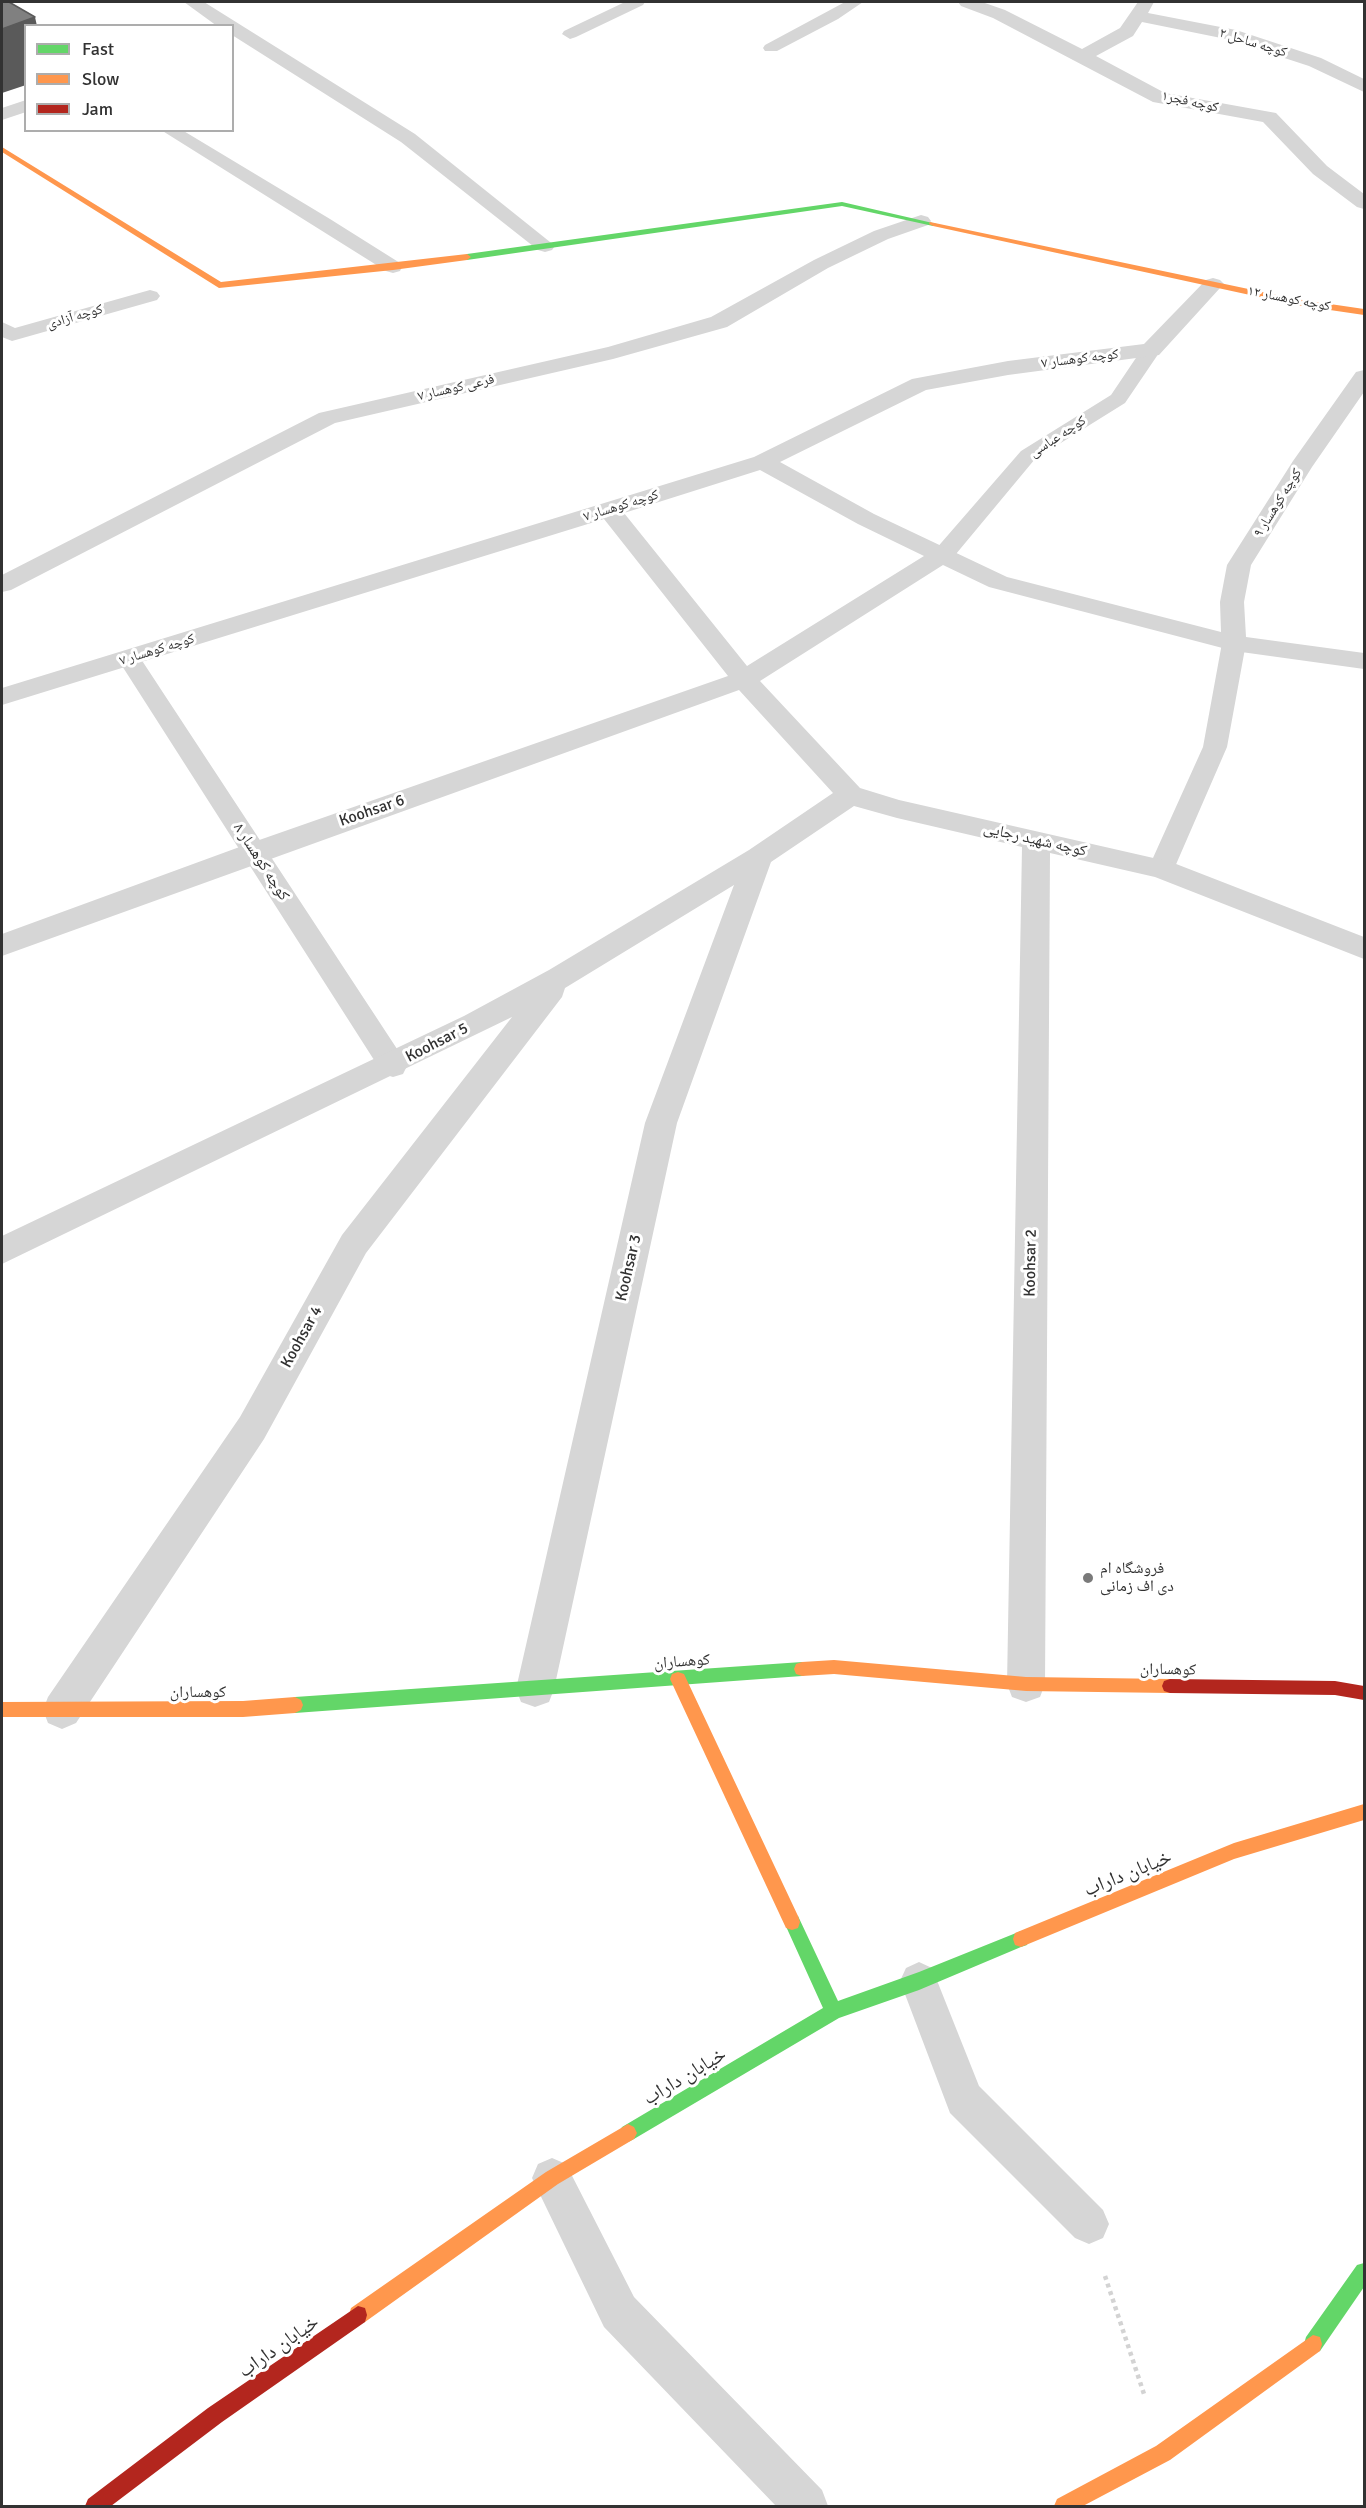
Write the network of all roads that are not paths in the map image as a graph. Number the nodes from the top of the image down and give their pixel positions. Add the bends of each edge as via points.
1 (193, 2) edge
2 (637, 2) edge
3 (855, 2) edge
4 (967, 2) edge
5 (1142, 9) edge
6 (229, 24) edge
7 (234, 27) edge
8 (570, 33) dead end
9 (771, 48) dead end
10 (1081, 57) junction
11 (1365, 86) edge
12 (24, 107) edge
13 (2, 114) edge
14 (172, 132) edge
15 (2, 149) edge
16 (1365, 203) edge
17 (921, 221) junction
18 (545, 246) junction
19 (393, 267) junction
20 (1213, 284) junction
21 (150, 296) dead end
22 (1365, 312) edge
23 (2, 328) edge
24 (1151, 350) junction
25 (1365, 377) edge
26 (762, 462) junction
27 (609, 510) junction
28 (943, 555) junction
29 (2, 585) edge
30 (1234, 643) junction
31 (129, 658) junction
32 (1365, 661) edge
33 (744, 679) junction
34 (2, 697) edge
35 (850, 795) junction
36 (1036, 841) junction
37 (255, 852) junction
38 (759, 857) junction
39 (1161, 869) junction
40 (2, 945) edge
41 (1365, 948) edge
42 (559, 978) junction
43 (393, 1065) junction
44 (2, 1251) edge
45 (678, 1679) junction
46 (1026, 1684) junction
47 (535, 1689) junction
48 (1365, 1693) edge
49 (2, 1710) edge
50 (62, 1710) junction
51 (1365, 1812) edge
52 (920, 1981) junction
53 (834, 2011) junction
54 (552, 2178) junction
55 (1089, 2224) road end
56 (1365, 2272) edge
57 (95, 2506) edge
58 (806, 2506) edge
59 (1064, 2506) edge

1 - 6 street
2 - 8 lane
3 - 9 lane
4 - 10 street, کوچه فجر۱ via 999,14
5 - 10 street via 1127,32
5 - 11 street, کوچه ساحل ۲ via 1315,62
7 - 18 street via 408,138
10 - 16 street, کوچه فجر۱ via 1160,98 1269,117 1320,170
12 - 13 street
14 - 19 lane
15 - 19 street, کوچه کوهسار ۱۲ via 219,285
17 - 18 street, کوچه کوهسار ۱۲ via 842,204
17 - 20 street, کوچه کوهسار ۱۲
17 - 29 street, فرعی کوهسار ۷ via 821,264 718,322 613,352 327,418
18 - 19 street, کوچه کوهسار ۱۲
20 - 22 street, کوچه کوهسار ۱۲
20 - 24 street
21 - 23 lane, کوچه آزادی via 12,335
24 - 26 street, کوچه کوهسار ۷ via 1008,368 920,384
24 - 28 lane, کوچه عباسی via 1118,399 1028,455
25 - 30 street, کوچه کوهسار ۹ via 1301,466 1239,565 1232,602
26 - 27 street, کوچه کوهسار ۷
26 - 28 street via 866,519
27 - 31 street, کوچه کوهسار ۷
27 - 33 street
28 - 30 street via 998,582
28 - 33 street, Koohsar 6
30 - 32 street
30 - 39 lane via 1215,747
31 - 34 street, کوچه کوهسار ۷
31 - 37 lane, کوچه کوهسار ۸
33 - 35 street
33 - 37 street, Koohsar 6
35 - 36 street, کوچه شهید رجایی
35 - 38 street, Koohsar 5
36 - 39 street, کوچه شهید رجایی
36 - 46 street, Koohsar 2
37 - 40 street, Koohsar 6
37 - 43 lane, کوچه کوهسار ۸
38 - 42 street, Koohsar 5
38 - 47 street, Koohsar 3 via 661,1123
39 - 41 street, کوچه شهید رجایی
42 - 43 street, Koohsar 5
42 - 50 street, Koohsar 4 via 354,1244 252,1428
43 - 44 street, Koohsar 5
45 - 46 street, کوهساران via 834,1667
45 - 47 street, کوهساران
45 - 53 street
46 - 48 street, کوهساران via 1335,1688
47 - 50 street, کوهساران via 243,1709
49 - 50 street, کوهساران
51 - 52 street, خیابان داراب via 1234,1851
52 - 53 street, خیابان داراب
52 - 55 lane via 964,2099
53 - 54 street, خیابان داراب
54 - 57 street, خیابان داراب via 225,2409
54 - 58 lane via 619,2312
56 - 59 street via 1317,2341 1163,2453

